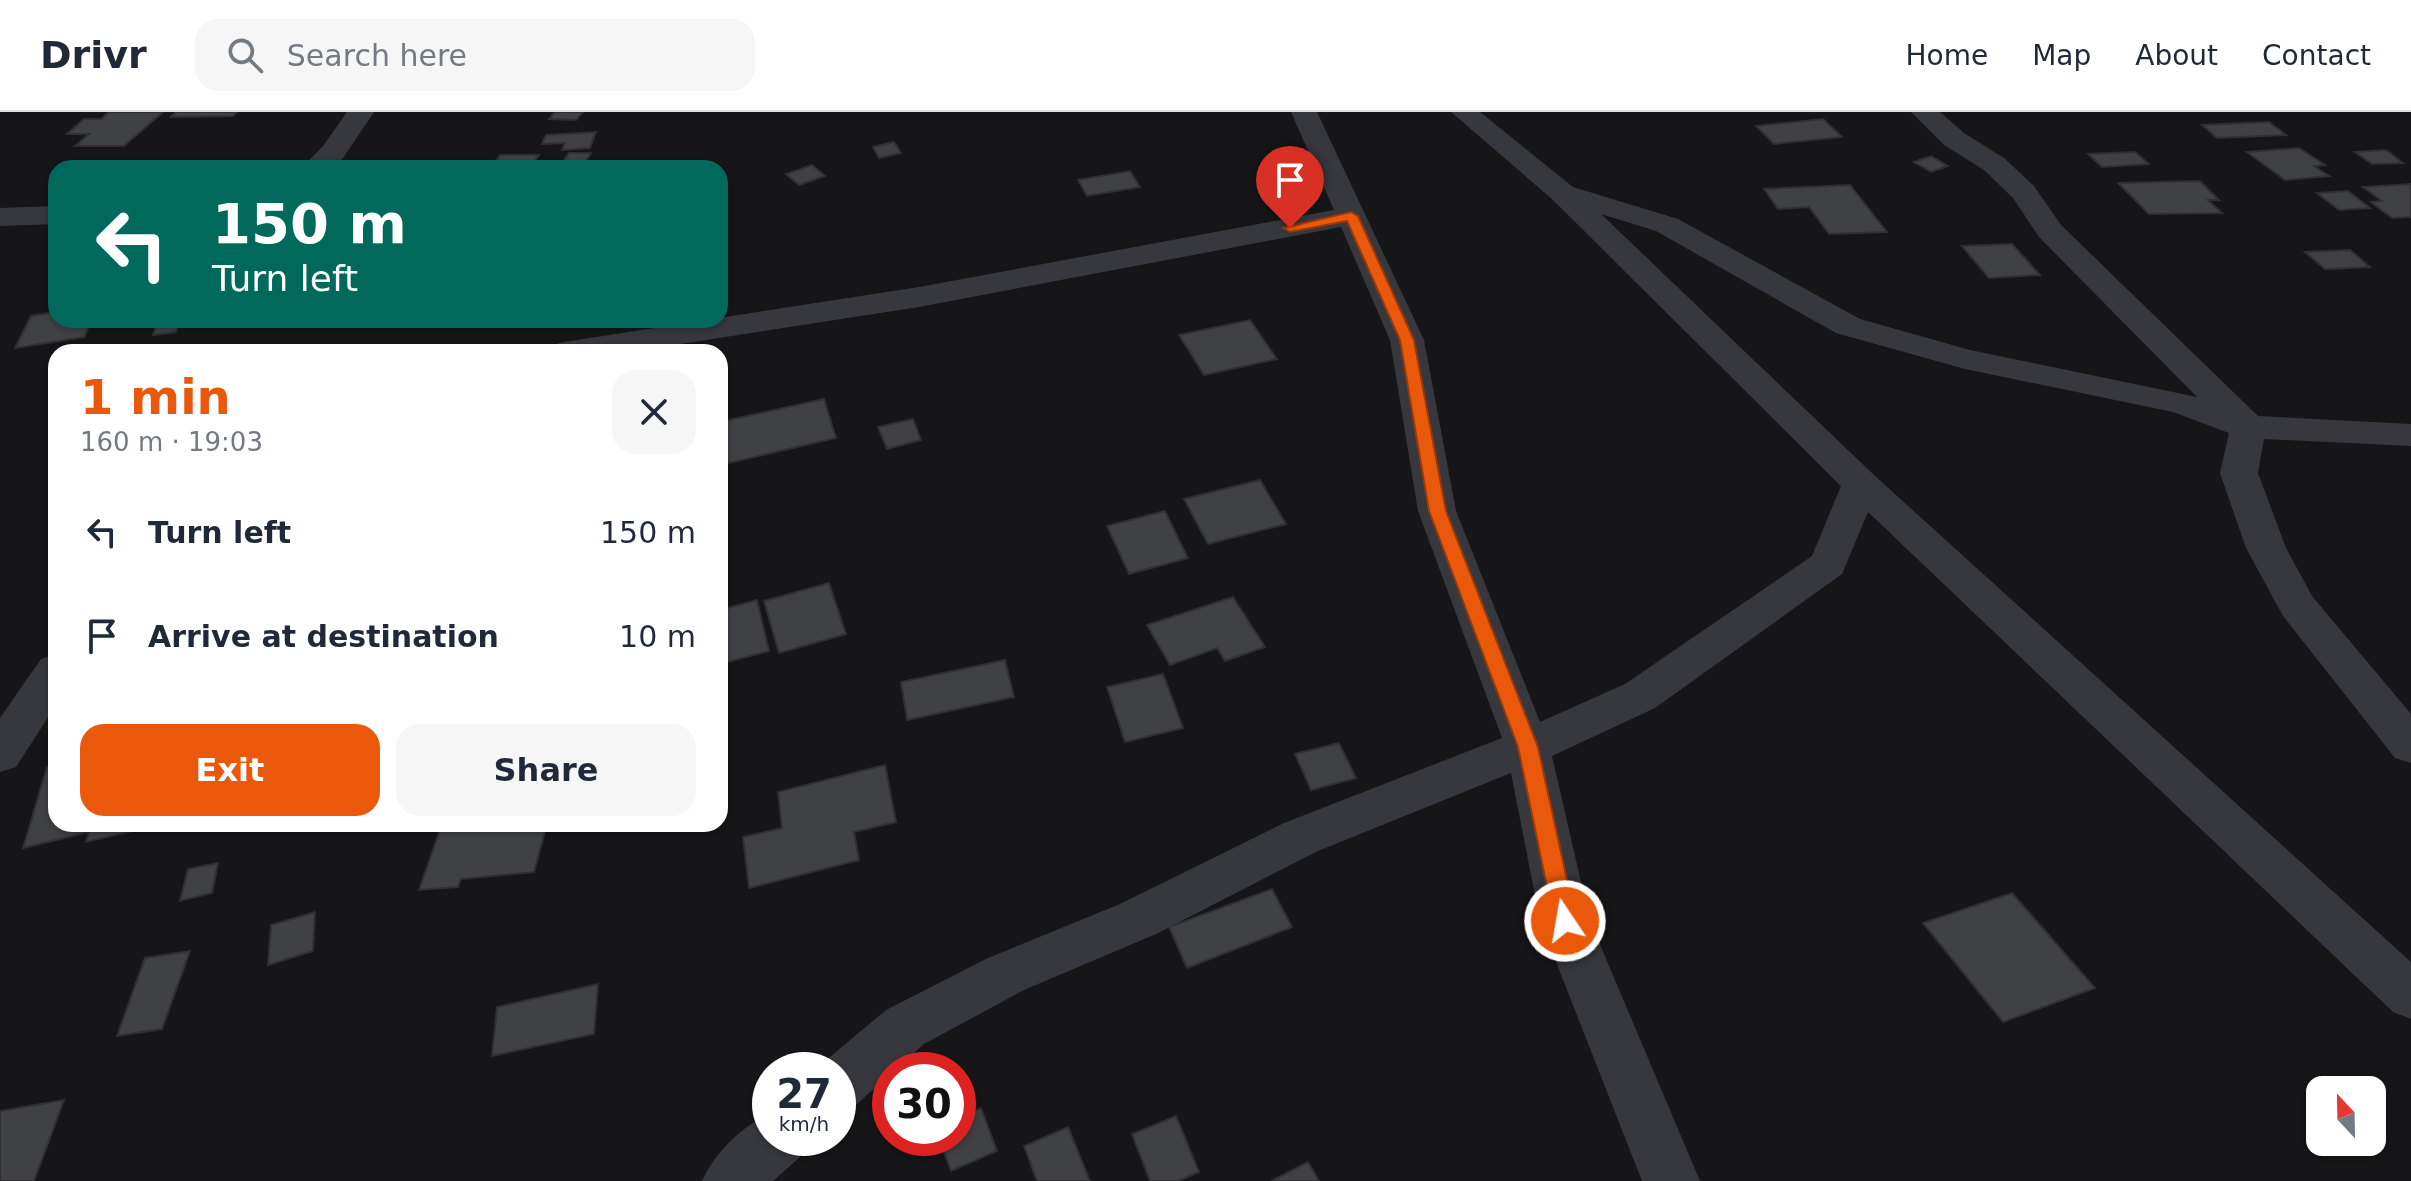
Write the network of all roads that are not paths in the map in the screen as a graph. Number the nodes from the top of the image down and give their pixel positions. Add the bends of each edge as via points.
1 (361, 112) edge
2 (1304, 112) edge
3 (1464, 112) edge
4 (1924, 112) edge
5 (324, 160) edge
6 (1562, 193) junction
7 (48, 215) edge
8 (1351, 216) junction
9 (0, 217) edge
10 (728, 327) edge
11 (719, 328) edge
12 (616, 344) edge
13 (2248, 427) junction
14 (2411, 435) edge
15 (1861, 484) junction
16 (48, 682) edge
17 (2411, 745) edge
18 (1528, 747) junction
19 (0, 754) edge
20 (2411, 995) edge
21 (856, 1069) edge
22 (759, 1156) edge
23 (731, 1181) edge
24 (1671, 1181) edge

1 - 5 street
2 - 8 street
3 - 6 street
4 - 13 street via 2024,192 2050,231
6 - 13 street via 1667,225 1848,326 1965,359 2181,403
6 - 15 street
7 - 9 street
8 - 10 street via 919,297
8 - 18 street via 1407,340 1437,511
11 - 12 street
13 - 14 street
13 - 17 street via 2239,473 2266,548 2297,606
15 - 18 street via 1828,564 1640,696
15 - 20 street
16 - 19 street
18 - 21 street via 1301,837 1138,919 1006,974 905,1027
18 - 24 street via 1565,921
22 - 23 street

